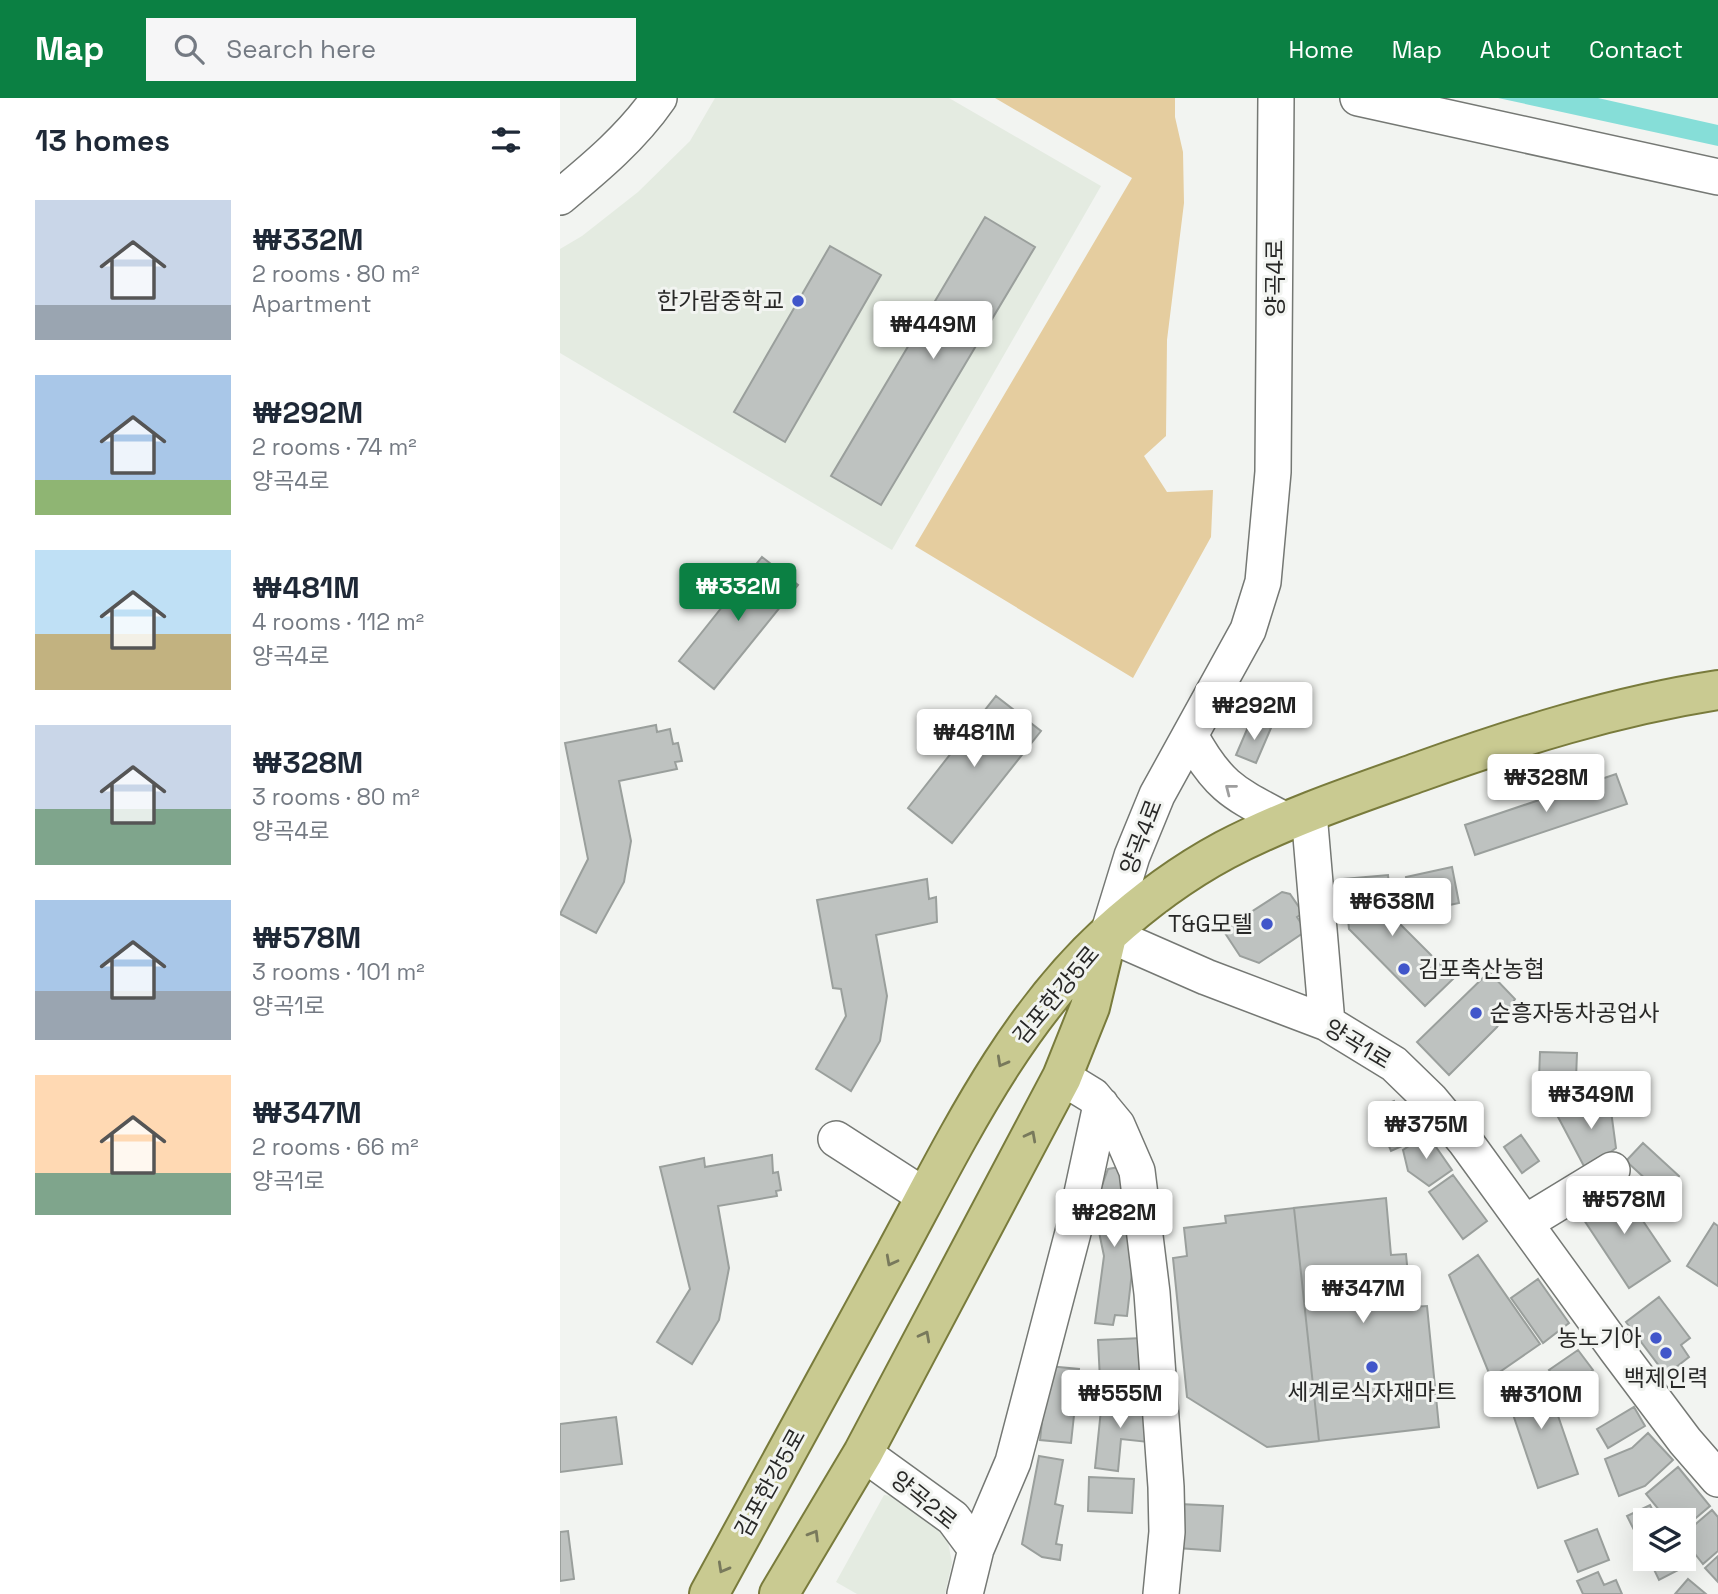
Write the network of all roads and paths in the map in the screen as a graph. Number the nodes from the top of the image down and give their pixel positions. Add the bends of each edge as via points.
1 (659, 98) edge
2 (1276, 98) edge
3 (1358, 98) edge
4 (1718, 177) edge
5 (560, 197) edge
6 (1718, 690) edge
7 (1191, 735) junction
8 (1298, 818) junction
9 (1108, 934) junction
10 (1327, 1023) junction
11 (1062, 1077) junction
12 (1101, 1105) junction
13 (836, 1139) dead end
14 (1612, 1170) dead end
15 (926, 1197) junction
16 (1525, 1223) junction
17 (863, 1453) junction
18 (1718, 1479) edge
19 (976, 1549) junction
20 (709, 1594) edge
21 (779, 1594) edge
22 (965, 1594) edge
23 (1161, 1594) edge

1 - 5 street via 606,158
2 - 7 street, 양곡4로 via 1273,472 1263,582 1248,630
3 - 4 street
6 - 8 main road, 양곡4로 via 1626,707 1540,730
8 -> 7 street via 1236,794 1206,764
7 - 9 street, 양곡4로 via 1157,794
8 - 9 main road, 양곡4로 via 1215,856
8 - 10 street
9 - 10 street, 양곡1로
9 - 11 main road, 김포한강5로 via 1090,1007
9 -> 15 main road, 김포한강5로 via 1010,1048
10 - 16 street, 양곡1로 via 1394,1064 1430,1099
11 - 12 street
17 -> 11 main road, 김포한강5로
12 - 19 street via 1013,1462
12 - 23 street via 1117,1125 1137,1171 1144,1217 1166,1487
13 - 15 street
14 - 16 street
15 -> 20 main road, 김포한강5로
16 - 18 street, 양곡1로
17 - 19 street, 양곡2로 via 953,1518
21 -> 17 main road, 김포한강5로
19 - 22 street, 양곡2로

